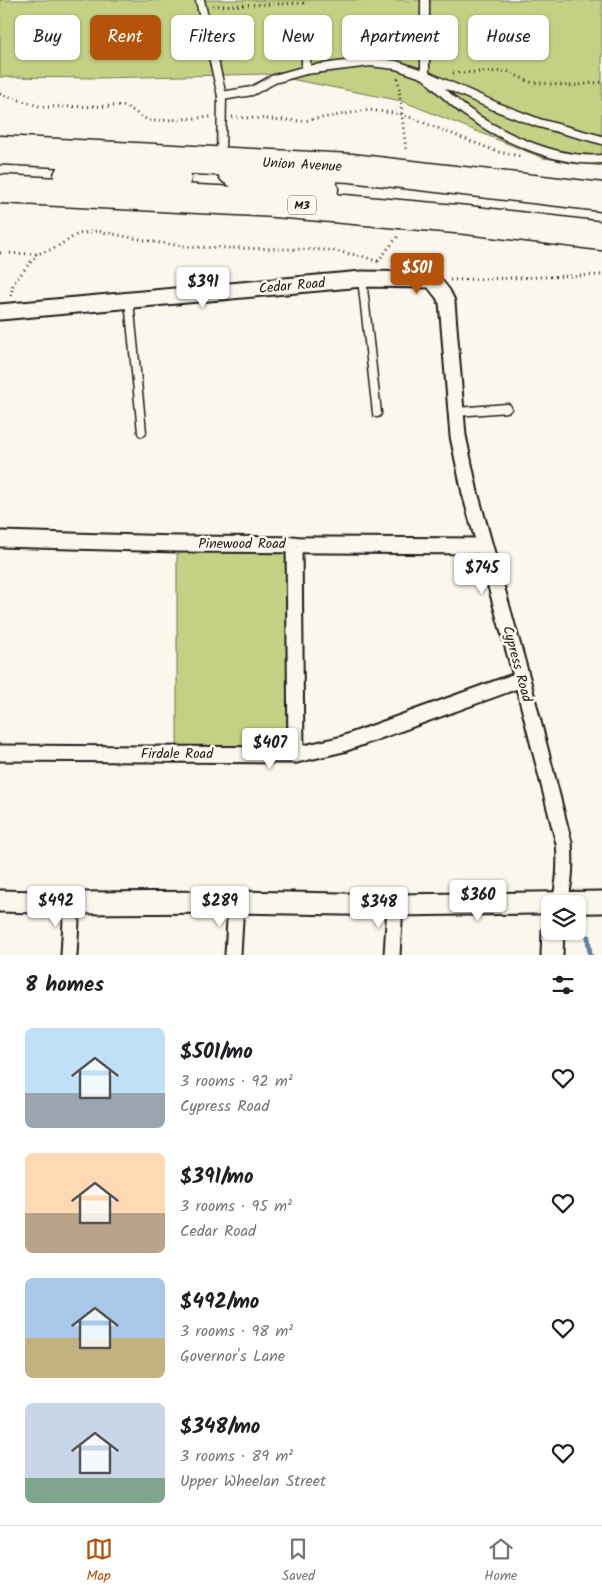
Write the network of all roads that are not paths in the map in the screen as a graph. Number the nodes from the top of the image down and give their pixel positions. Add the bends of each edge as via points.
1 (425, 0) edge
2 (201, 3) edge
3 (306, 60) edge
4 (370, 62) joint
5 (306, 70) junction
6 (425, 75) junction
7 (222, 96) junction
8 (602, 140) edge
9 (0, 150) edge
10 (602, 159) edge
11 (221, 161) junction
12 (4, 189) edge
13 (602, 197) edge
14 (467, 220) junction
15 (602, 236) edge
16 (362, 279) junction
17 (432, 280) joint
18 (129, 301) junction
19 (4, 312) edge
20 (507, 408) dead end
21 (456, 412) junction
22 (377, 413) dead end
23 (142, 432) dead end
24 (0, 539) edge
25 (294, 544) junction
26 (484, 546) junction
27 (522, 679) junction
28 (0, 753) edge
29 (296, 755) junction
30 (562, 895) edge
31 (0, 901) edge
32 (236, 902) junction
33 (586, 902) edge
34 (602, 902) edge
35 (72, 903) junction
36 (541, 903) edge
37 (395, 905) junction
38 (553, 940) edge
39 (69, 955) edge
40 (234, 955) edge
41 (392, 955) edge
42 (552, 955) edge

1 - 6 lane
2 - 7 lane
3 - 5 lane
4 - 5 lane
4 - 6 lane via 396,65
5 - 7 lane via 252,91
6 - 8 lane via 539,123
6 - 10 lane via 464,111 503,134 545,151 588,160
7 - 11 lane
9 - 11 highway, Union Avenue
11 - 12 highway via 210,171 194,177 88,175 41,180
11 - 13 highway, Union Avenue via 351,168
11 - 14 highway via 247,178 431,209
12 - 14 highway, M3 via 276,203
14 - 15 highway, M3
16 - 17 street, Cedar Road
16 - 18 street, Cedar Road
16 - 22 lane
17 - 21 street, Cypress Road via 447,302
18 - 19 street, Cedar Road
18 - 23 lane
20 - 21 lane
21 - 26 street, Cypress Road via 458,436
24 - 25 street, Pinewood Road
25 - 26 street, Pinewood Road
25 - 29 street
26 - 27 street, Cypress Road
27 - 29 street, Firdale Road via 343,744
27 - 30 street, Cypress Road via 564,843 566,861
28 - 29 street, Firdale Road
31 - 35 main road
32 - 35 main road
32 - 37 main road
32 - 40 street
33 - 34 main road
35 - 39 street
36 - 37 main road
37 - 41 street
38 - 42 main road

